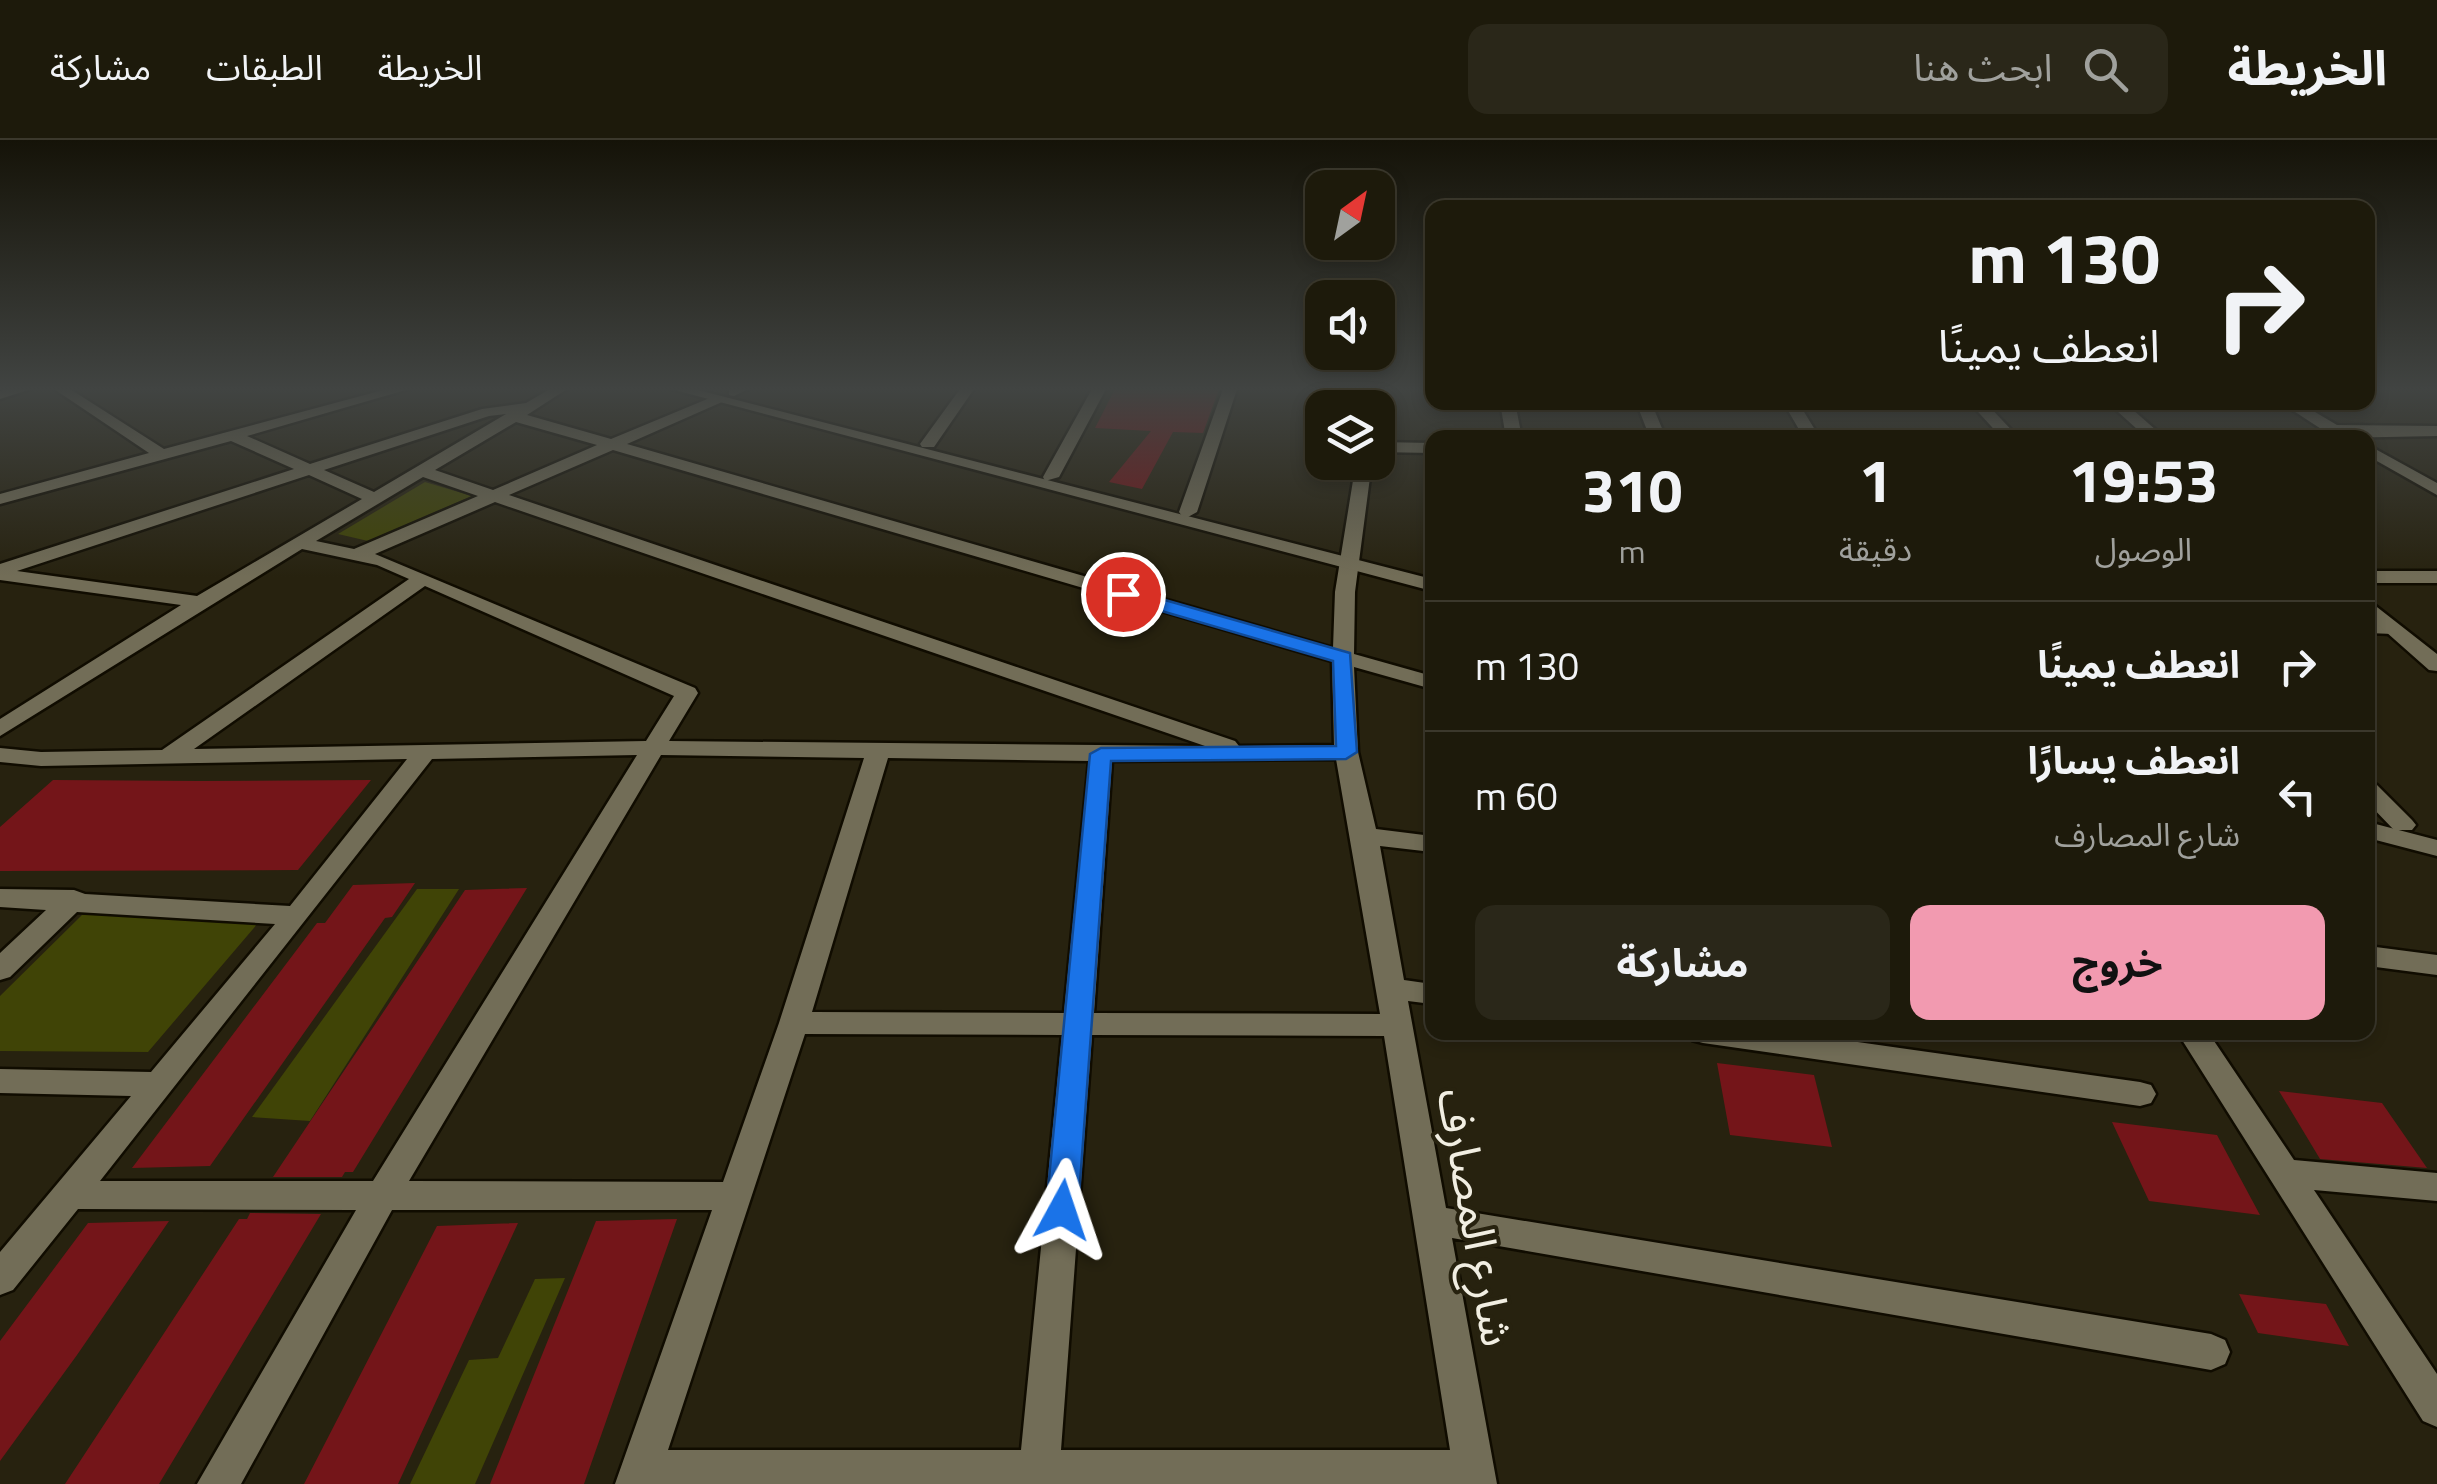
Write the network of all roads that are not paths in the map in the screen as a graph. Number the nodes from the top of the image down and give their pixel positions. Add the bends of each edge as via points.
1 (157, 452) edge
2 (173, 452) edge
3 (269, 452) edge
4 (366, 452) edge
5 (455, 452) edge
6 (597, 452) edge
7 (630, 452) edge
8 (954, 452) edge
9 (957, 452) edge
10 (1065, 452) edge
11 (1209, 452) edge
12 (2375, 454) edge
13 (162, 455) junction
14 (2375, 466) edge
15 (2396, 466) junction
16 (310, 470) junction
17 (422, 471) junction
18 (1051, 477) junction
19 (1361, 480) edge
20 (2437, 490) edge
21 (490, 497) junction
22 (376, 498) junction
23 (0, 499) edge
24 (1188, 512) junction
25 (299, 543) junction
26 (359, 554) junction
27 (1349, 556) junction
28 (1425, 571) edge
29 (0, 572) edge
30 (2375, 576) edge
31 (2437, 577) edge
32 (422, 579) junction
33 (1425, 583) edge
34 (200, 602) junction
35 (2375, 612) edge
36 (2375, 627) edge
37 (2393, 628) junction
38 (1343, 657) junction
39 (2435, 661) edge
40 (1425, 681) edge
41 (0, 729) edge
42 (652, 748) junction
43 (879, 749) junction
44 (425, 752) junction
45 (1246, 752) junction
46 (1346, 752) junction
47 (1101, 754) junction
48 (0, 755) edge
49 (169, 756) junction
50 (2375, 797) edge
51 (2375, 818) edge
52 (2403, 825) junction
53 (2375, 832) edge
54 (2437, 833) edge
55 (1365, 836) junction
56 (1425, 843) edge
57 (2437, 848) edge
58 (0, 898) edge
59 (74, 900) junction
60 (296, 916) junction
61 (2375, 957) edge
62 (2437, 965) edge
63 (0, 970) edge
64 (1389, 988) junction
65 (1425, 993) edge
66 (794, 1023) junction
67 (1078, 1023) junction
68 (1397, 1025) junction
69 (1759, 1040) edge
70 (2197, 1040) edge
71 (0, 1082) edge
72 (159, 1084) junction
73 (2140, 1094) dead end
74 (2281, 1174) junction
75 (2437, 1186) edge
76 (68, 1195) junction
77 (382, 1196) junction
78 (734, 1196) junction
79 (1432, 1220) junction
80 (0, 1279) edge
81 (2211, 1352) dead end
82 (2437, 1408) edge
83 (1040, 1473) junction
84 (638, 1477) edge
85 (1475, 1477) edge
86 (218, 1484) edge

1 - 13 street
2 - 13 street
3 - 16 street
4 - 16 street
5 - 17 street
6 - 21 street
7 - 38 street
8 - 27 street
9 - 18 street
10 - 18 street
11 - 24 street
12 - 15 street
13 - 23 street
14 - 15 street
15 - 20 street
16 - 22 street
16 - 29 street
17 - 21 street
17 - 22 street
18 - 24 street
19 - 27 street, شارع المصارف
21 - 26 street
21 - 45 street
22 - 25 street
24 - 27 street
25 - 26 street
25 - 34 street
26 - 32 street
27 - 28 street
27 - 33 street
27 - 38 street, شارع المصارف
29 - 34 street
30 - 31 street
32 - 42 street via 687,693
32 - 49 street
34 - 41 street
35 - 37 street
36 - 37 street
37 - 39 street
38 - 40 street
38 - 46 street, شارع المصارف
42 - 43 street
42 - 44 street
42 - 77 street
43 - 47 street
43 - 66 street
44 - 49 street
44 - 60 street
45 - 46 street
45 - 47 street
46 - 55 street, شارع المصارف
47 - 67 street
48 - 49 street
50 - 52 street
51 - 52 street
52 - 54 street
53 - 57 street
55 - 56 street
55 - 64 street, شارع المصارف
58 - 59 street
59 - 60 street
59 - 63 street
60 - 72 street
61 - 62 street
64 - 65 street
64 - 68 street, شارع المصارف
66 - 67 street
66 - 78 street
67 - 68 street
67 - 83 street
68 - 79 street, شارع المصارف
69 - 73 street
70 - 74 street
71 - 72 street
72 - 76 street
74 - 75 street
74 - 82 street
76 - 77 street
76 - 80 street
77 - 78 street
77 - 86 street
78 - 84 street
79 - 81 street
79 - 85 street, شارع المصارف
83 - 84 street
83 - 85 street

